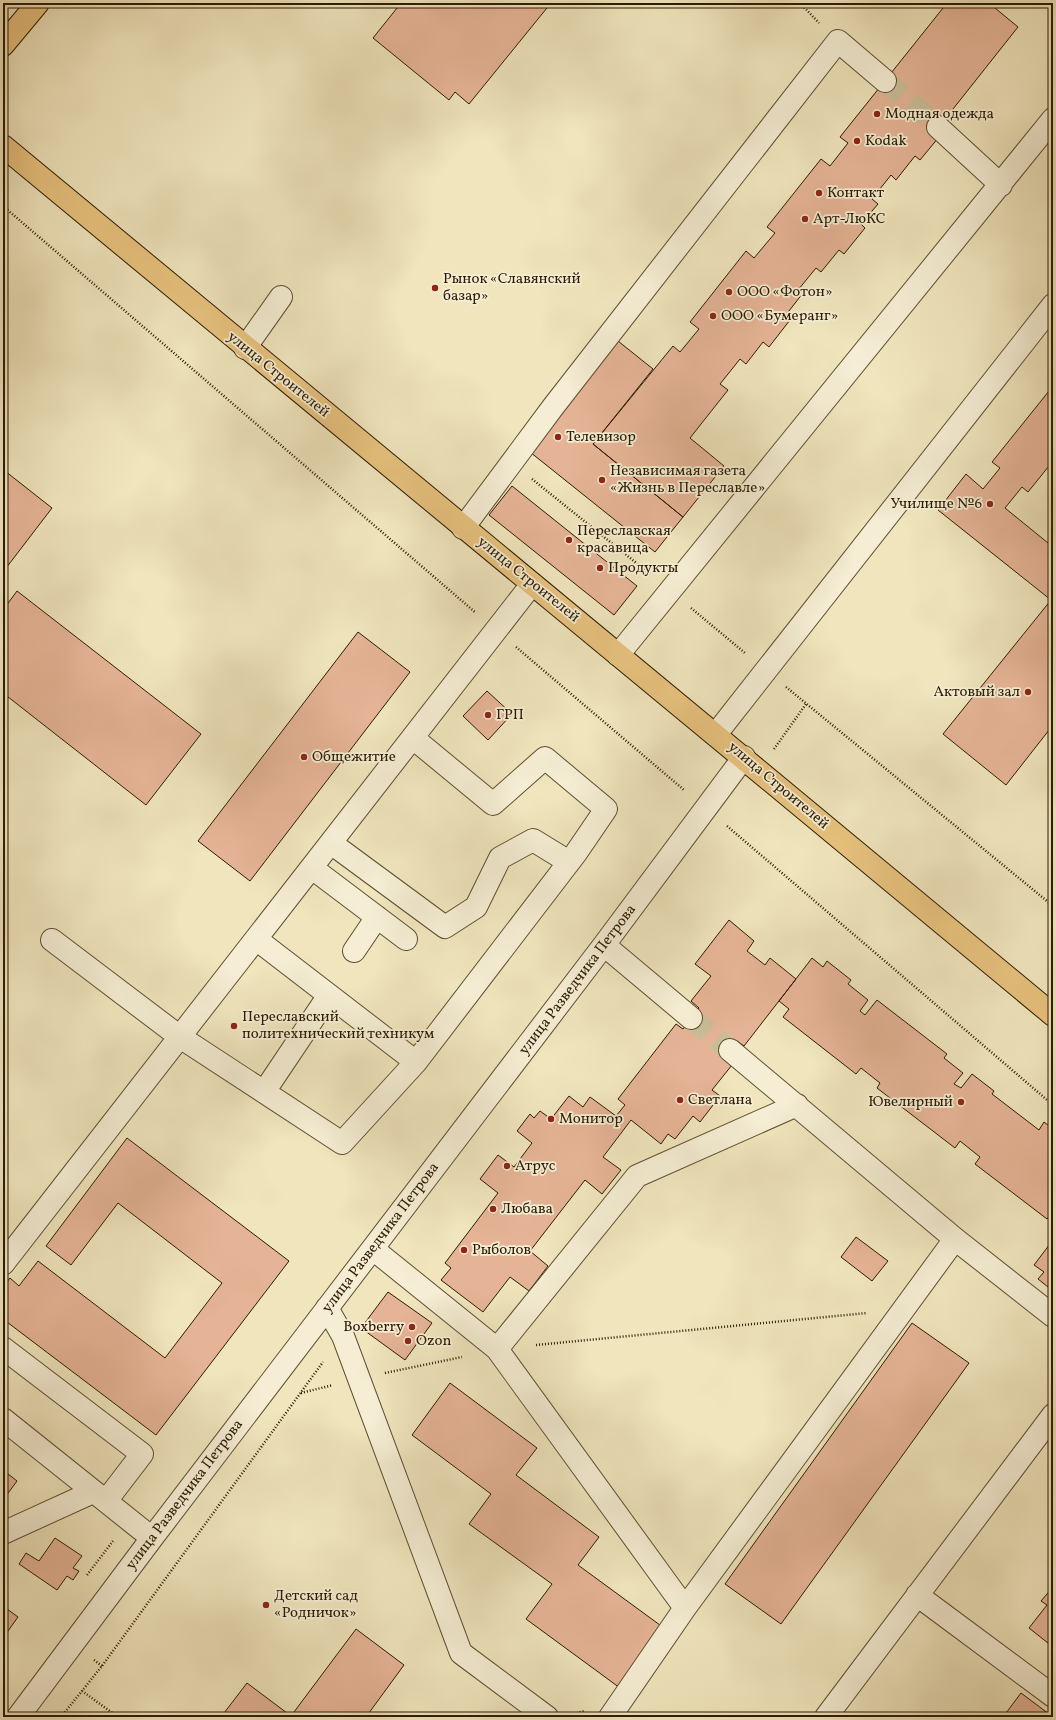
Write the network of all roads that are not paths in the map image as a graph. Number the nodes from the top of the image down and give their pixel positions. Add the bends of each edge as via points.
1 (38, 3) edge
2 (3, 45) edge
3 (886, 81) tunnel mouth
4 (1053, 119) edge
5 (938, 128) tunnel mouth
6 (3, 146) edge
7 (1000, 185) junction
8 (281, 297) dead end
9 (1053, 305) edge
10 (245, 348) junction
11 (463, 528) junction
12 (532, 584) junction
13 (618, 655) junction
14 (716, 734) junction
15 (413, 738) junction
16 (744, 757) junction
17 (331, 843) junction
18 (569, 862) junction
19 (312, 868) junction
20 (377, 917) junction
21 (256, 939) junction
22 (406, 939) dead end
23 (52, 940) dead end
24 (604, 945) junction
25 (354, 951) dead end
26 (329, 995) junction
27 (1053, 1015) edge
28 (691, 1018) tunnel mouth
29 (180, 1037) junction
30 (730, 1050) tunnel mouth
31 (416, 1062) junction
32 (264, 1092) junction
33 (797, 1105) junction
34 (955, 1239) junction
35 (373, 1249) junction
36 (3, 1264) edge
37 (327, 1308) junction
38 (1053, 1316) edge
39 (3, 1348) edge
40 (497, 1349) junction
41 (1053, 1416) edge
42 (3, 1419) edge
43 (100, 1497) junction
44 (3, 1533) edge
45 (152, 1538) junction
46 (917, 1595) junction
47 (685, 1608) junction
48 (1053, 1696) edge
49 (18, 1717) edge
50 (547, 1717) edge
51 (610, 1717) edge
52 (826, 1717) edge

1 - 2 main road
3 - 11 street via 838,41 553,407
4 - 7 street
5 - 7 street
6 - 10 main road, улица Строителей
7 - 13 street
8 - 10 street
9 - 14 street
10 - 11 main road, улица Строителей
11 - 12 main road, улица Строителей
12 - 13 main road, улица Строителей
12 - 15 street
13 - 14 main road, улица Строителей
14 - 16 main road, улица Строителей
15 - 17 street
15 - 18 street via 493,804 545,758 606,809
16 - 24 street, улица Разведчика Петрова
16 - 27 main road, улица Строителей
17 - 18 street via 444,927 476,907 500,858 533,840
17 - 19 street
18 - 31 street
19 - 20 street
19 - 21 street
20 - 22 street
20 - 25 street
21 - 26 street
21 - 29 street
23 - 29 street
24 - 28 street
24 - 35 street, улица Разведчика Петрова
26 - 31 street
26 - 32 street
29 - 32 street
29 - 36 street
30 - 33 street
31 - 32 street via 342,1143
33 - 34 street
33 - 40 street via 637,1176
34 - 38 street
34 - 47 street
35 - 37 street, улица Разведчика Петрова
35 - 40 street
37 - 45 street, улица Разведчика Петрова
37 - 50 street via 343,1336 461,1653
39 - 43 street via 142,1454
40 - 47 street
41 - 46 street
42 - 43 street
43 - 44 street
43 - 45 street
45 - 49 street, улица Разведчика Петрова
46 - 48 street
46 - 52 street
47 - 51 street

